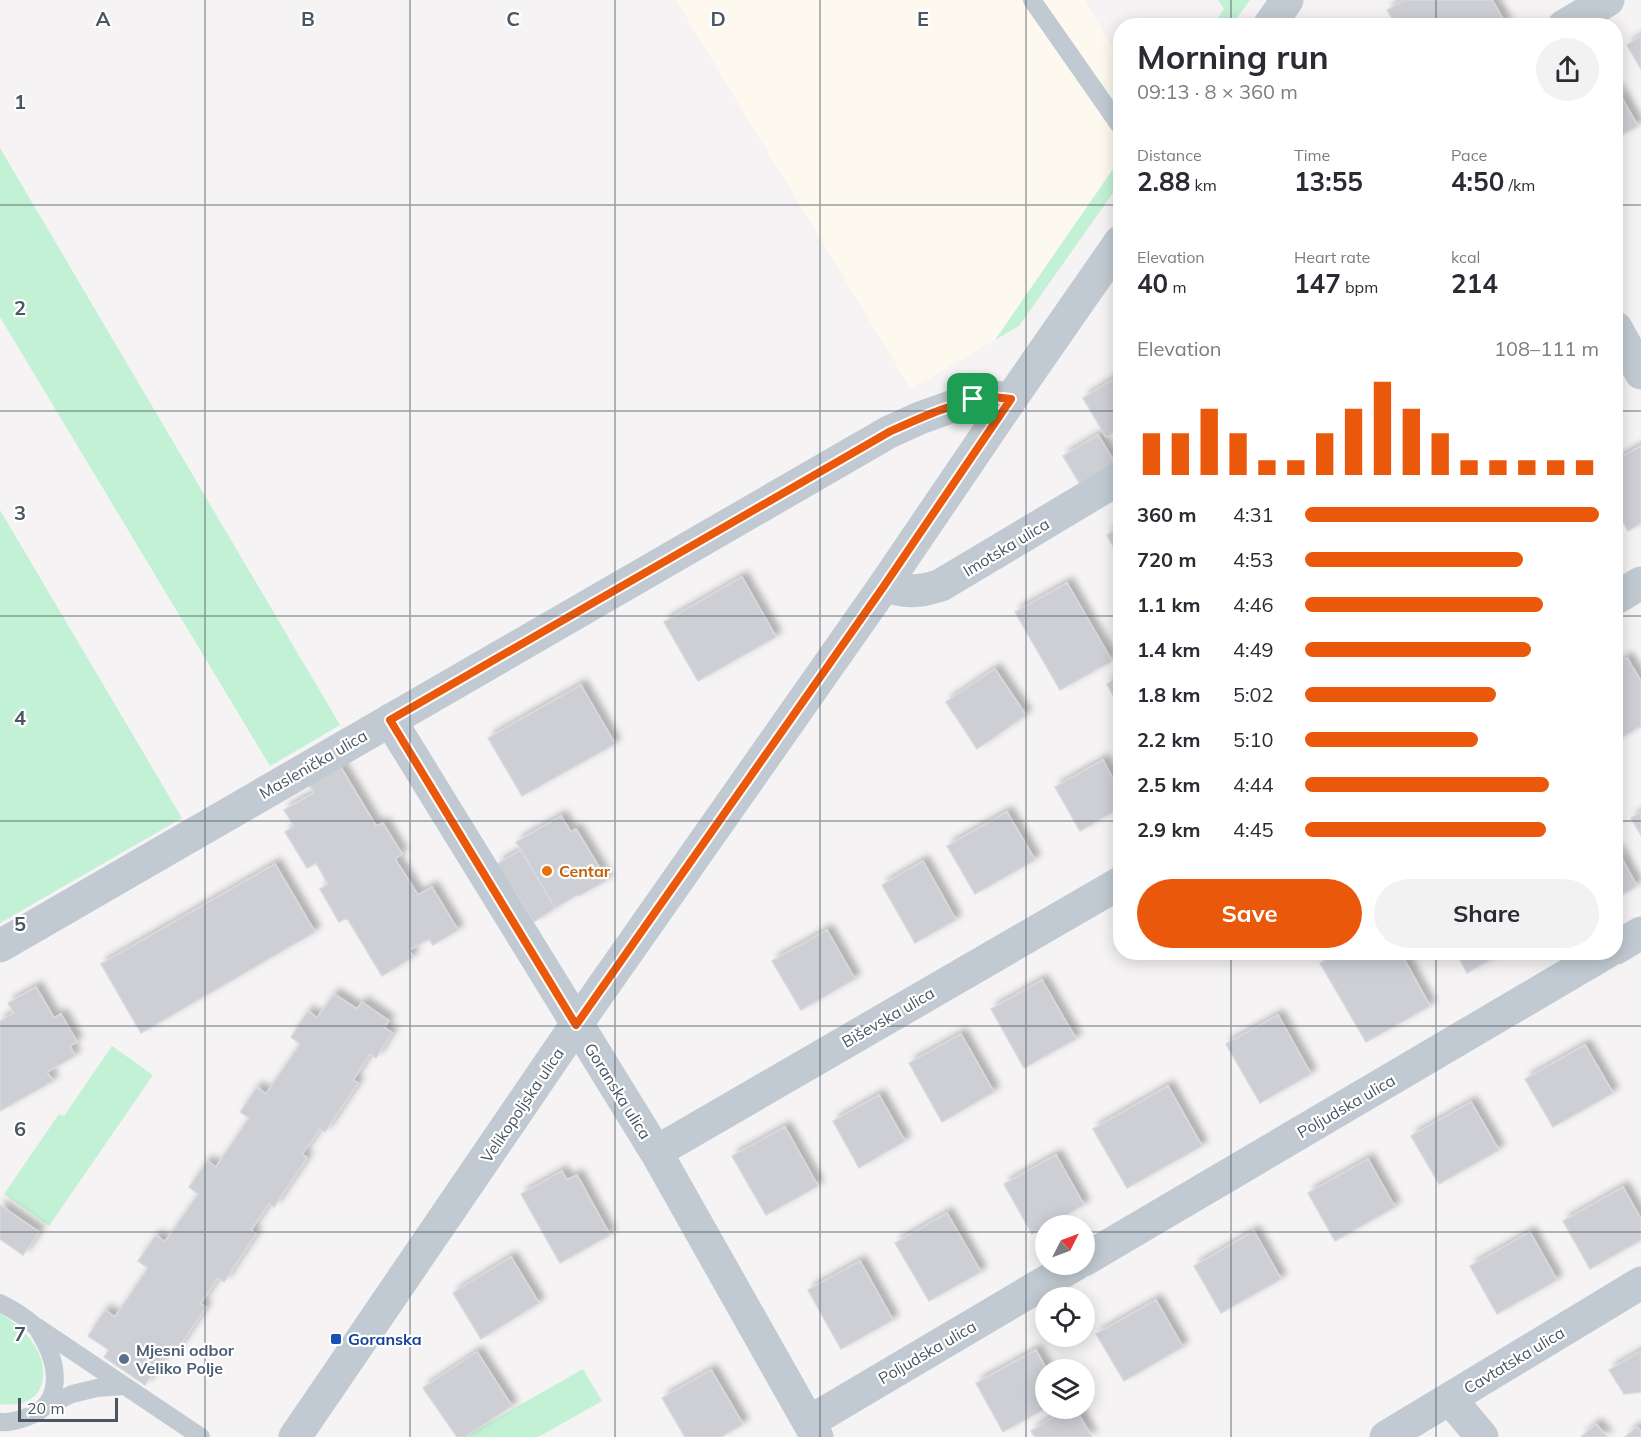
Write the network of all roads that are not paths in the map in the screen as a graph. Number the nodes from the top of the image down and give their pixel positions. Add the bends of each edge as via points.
1 (1032, 0) edge
2 (1287, 0) edge
3 (1608, 0) edge
4 (1275, 18) edge
5 (1578, 18) edge
6 (1113, 116) edge
7 (1113, 252) edge
8 (1623, 341) edge
9 (1641, 373) edge
10 (1011, 399) junction
11 (1113, 482) edge
12 (1641, 583) edge
13 (884, 586) junction
14 (1623, 594) edge
15 (390, 720) junction
16 (1113, 887) edge
17 (1641, 933) edge
18 (1623, 944) edge
19 (0, 946) edge
20 (1593, 960) edge
21 (576, 1025) junction
22 (656, 1152) junction
23 (1095, 1254) edge
24 (1058, 1275) edge
25 (1641, 1283) edge
26 (0, 1303) edge
27 (37, 1327) junction
28 (124, 1386) junction
29 (1450, 1399) junction
30 (45, 1407) junction
31 (0, 1422) edge
32 (813, 1429) edge
33 (201, 1437) edge
34 (295, 1437) edge
35 (1386, 1437) edge
36 (1482, 1437) edge

1 - 6 lane
2 - 4 street
3 - 5 street
7 - 10 street, Velikopoljska ulica
8 - 9 street
10 - 13 street, Velikopoljska ulica
10 - 15 street, Maslenička ulica via 973,399 889,432
11 - 13 street, Imotska ulica via 941,585 908,592
12 - 14 street
13 - 21 street, Velikopoljska ulica
15 - 19 street, Maslenička ulica
15 - 21 street, Goranska ulica
16 - 22 street, Biševska ulica
17 - 18 street
20 - 23 street, Poljudska ulica
21 - 22 street, Goranska ulica
21 - 34 street, Velikopoljska ulica
22 - 32 street, Goranska ulica
24 - 32 street, Poljudska ulica
25 - 29 street, Cavtatska ulica
26 - 27 lane
27 - 28 lane
27 - 30 lane via 51,1354 56,1384
28 - 30 lane via 72,1394
28 - 33 lane
29 - 35 street, Cavtatska ulica
29 - 36 street
30 - 31 lane via 20,1420

